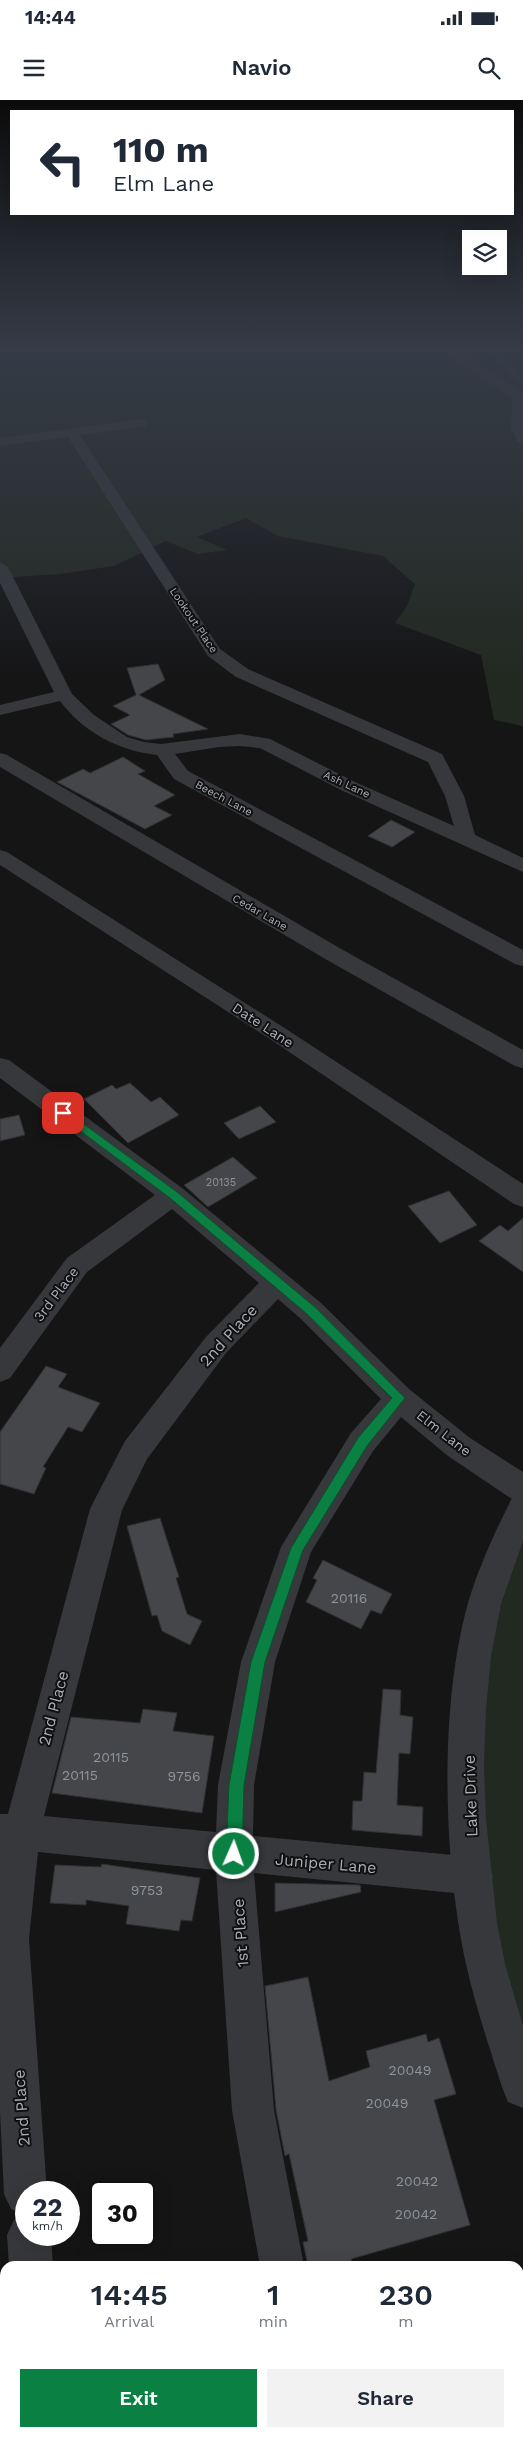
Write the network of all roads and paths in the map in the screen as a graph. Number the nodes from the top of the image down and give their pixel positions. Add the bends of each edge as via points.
1 (90, 461) edge
2 (0, 567) edge
3 (64, 695) junction
4 (0, 710) edge
5 (163, 750) junction
6 (0, 759) edge
7 (24, 774) junction
8 (0, 782) edge
9 (465, 837) junction
10 (0, 856) edge
11 (523, 866) edge
12 (523, 959) edge
13 (523, 1060) edge
14 (0, 1066) edge
15 (173, 1195) junction
16 (523, 1197) edge
17 (276, 1283) junction
18 (0, 1370) edge
19 (399, 1398) junction
20 (523, 1489) edge
21 (523, 1508) edge
22 (10, 1832) edge
23 (234, 1854) junction
24 (474, 1876) junction
25 (523, 2087) edge
26 (25, 2181) edge
27 (30, 2246) edge
28 (31, 2261) edge
29 (281, 2261) edge

1 - 9 street, Lookout Place via 214,652 242,673 435,758 464,820
2 - 3 street
3 - 4 street
3 - 5 street via 72,707 110,736 142,749
5 - 9 street, Ash Lane via 231,740 264,743 348,786
5 - 12 street, Beech Lane via 181,775
6 - 7 street, Cedar Lane
7 - 8 street
7 - 13 street, Cedar Lane
9 - 11 street, Ash Lane
10 - 16 street, Date Lane via 275,1032
14 - 15 street, Elm Lane
15 - 17 street, Elm Lane
15 - 18 street, 3rd Place via 77,1265
17 - 19 street, Elm Lane via 312,1311
17 - 22 street, 2nd Place via 216,1345 136,1450 106,1509
19 - 20 street, Elm Lane via 459,1447
19 - 23 street, 1st Place via 362,1442 297,1548 258,1662 236,1785
21 - 24 street, Lake Drive via 494,1568 474,1650 467,1799
22 - 23 street, Juniper Lane
22 - 26 street, 2nd Place via 10,1939
23 - 24 street, Juniper Lane
23 - 29 street, 1st Place via 253,2110
24 - 25 street, Lake Drive via 478,1924 488,1972
27 - 28 street

